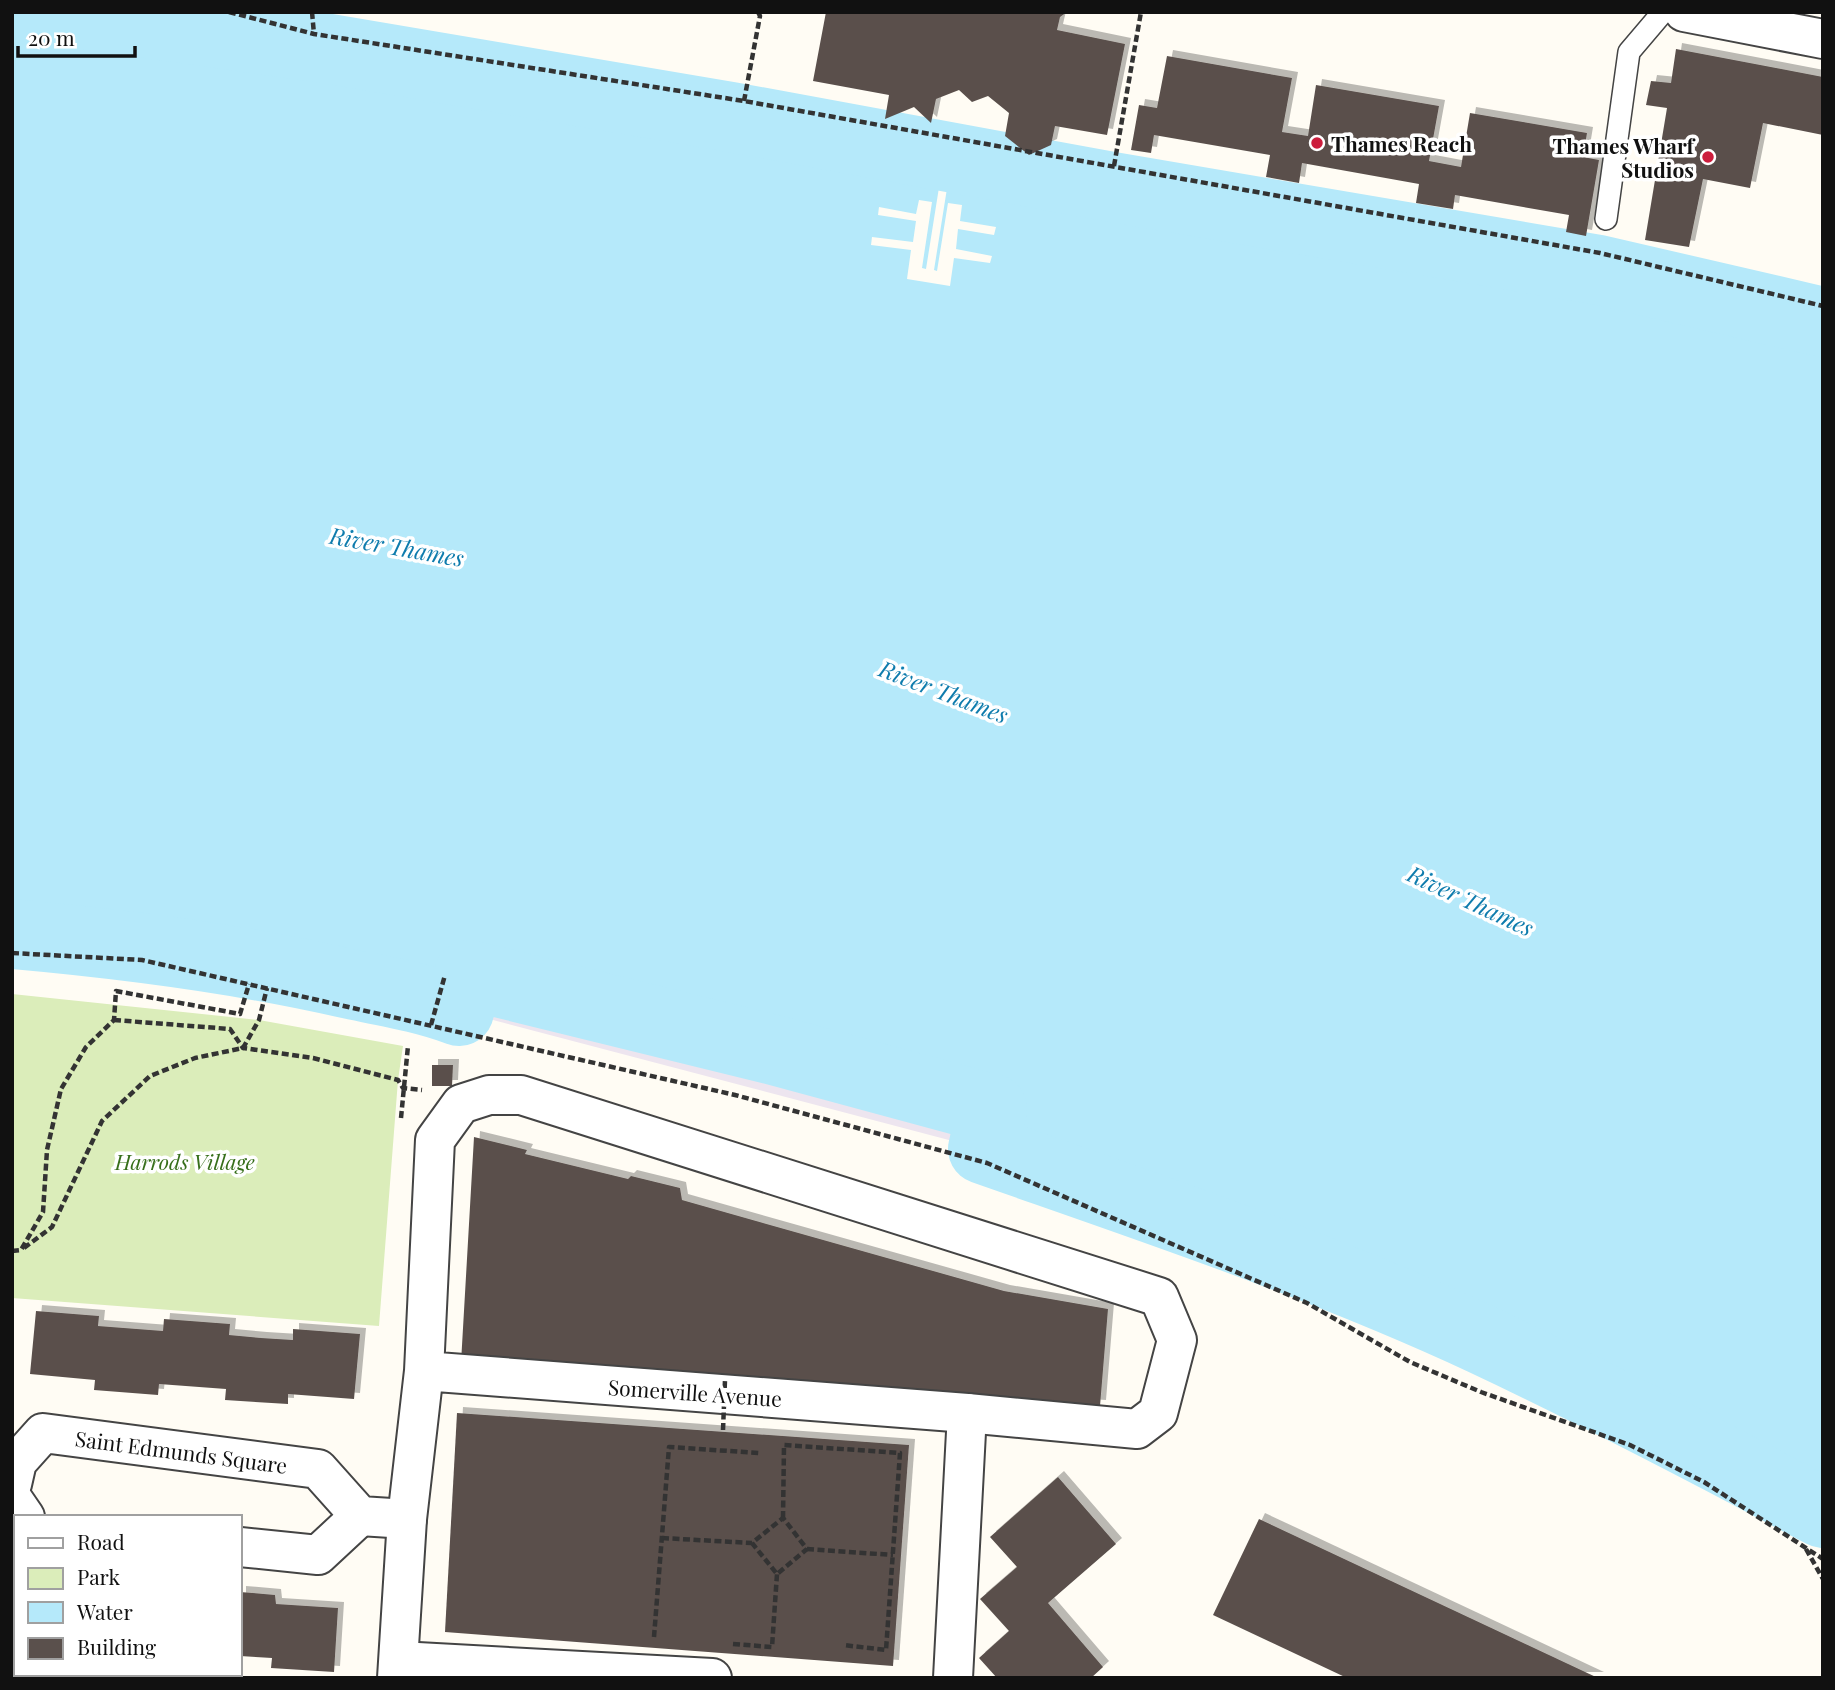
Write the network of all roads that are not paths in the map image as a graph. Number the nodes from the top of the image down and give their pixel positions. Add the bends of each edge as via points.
1 (1663, 12) edge
2 (1684, 12) edge
3 (1823, 39) edge
4 (1606, 219) dead end
5 (424, 1371) junction
6 (967, 1413) junction
7 (12, 1484) edge
8 (12, 1498) edge
9 (24, 1515) edge
10 (359, 1516) junction
11 (407, 1519) junction
12 (242, 1548) edge
13 (716, 1660) edge
14 (398, 1670) edge
15 (953, 1678) edge

1 - 4 lane via 1629,52
2 - 3 street
5 - 6 street, Somerville Avenue
5 - 6 street, Somerville Avenue via 435,1140 461,1104 489,1095 521,1095 1159,1297 1177,1340 1158,1413 1137,1429
5 - 11 street, Somerville Avenue
6 - 15 street
7 - 10 street, Saint Edmunds Square via 17,1462 43,1433 318,1469
8 - 9 street
10 - 11 street
10 - 12 street via 318,1555
11 - 14 street, Somerville Avenue
13 - 14 street

